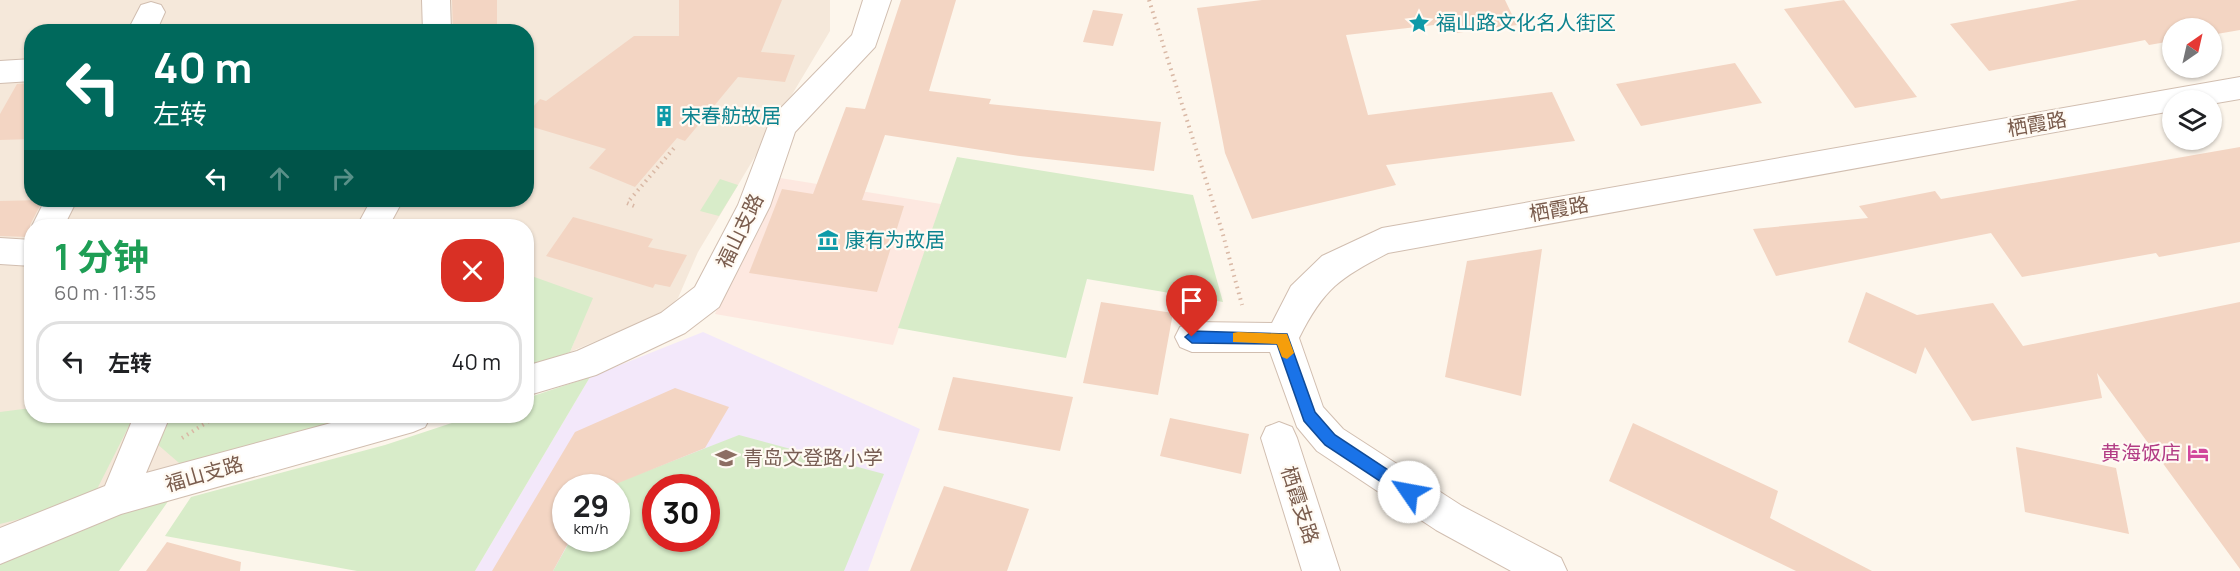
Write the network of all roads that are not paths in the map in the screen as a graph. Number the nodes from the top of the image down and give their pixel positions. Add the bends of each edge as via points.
1 (436, 0) edge
2 (877, 0) edge
3 (437, 24) edge
4 (24, 70) edge
5 (0, 72) edge
6 (2240, 88) edge
7 (0, 251) edge
8 (24, 252) edge
9 (1192, 337) dead end
10 (1266, 338) junction
11 (534, 379) edge
12 (149, 423) edge
13 (388, 423) edge
14 (1279, 438) dead end
15 (118, 498) junction
16 (0, 546) edge
17 (1321, 571) edge
18 (1548, 571) edge

1 - 3 street
2 - 11 street, 福山支路 via 865,40 782,126 754,206 707,297 673,323 584,364
4 - 5 street
6 - 10 street, 栖霞路 via 1382,241 1334,266
7 - 8 street
9 - 10 street
10 - 18 street via 1309,416 1330,440 1449,518
12 - 15 street
13 - 15 street, 福山支路
14 - 17 street, 栖霞支路
15 - 16 street, 福山支路

